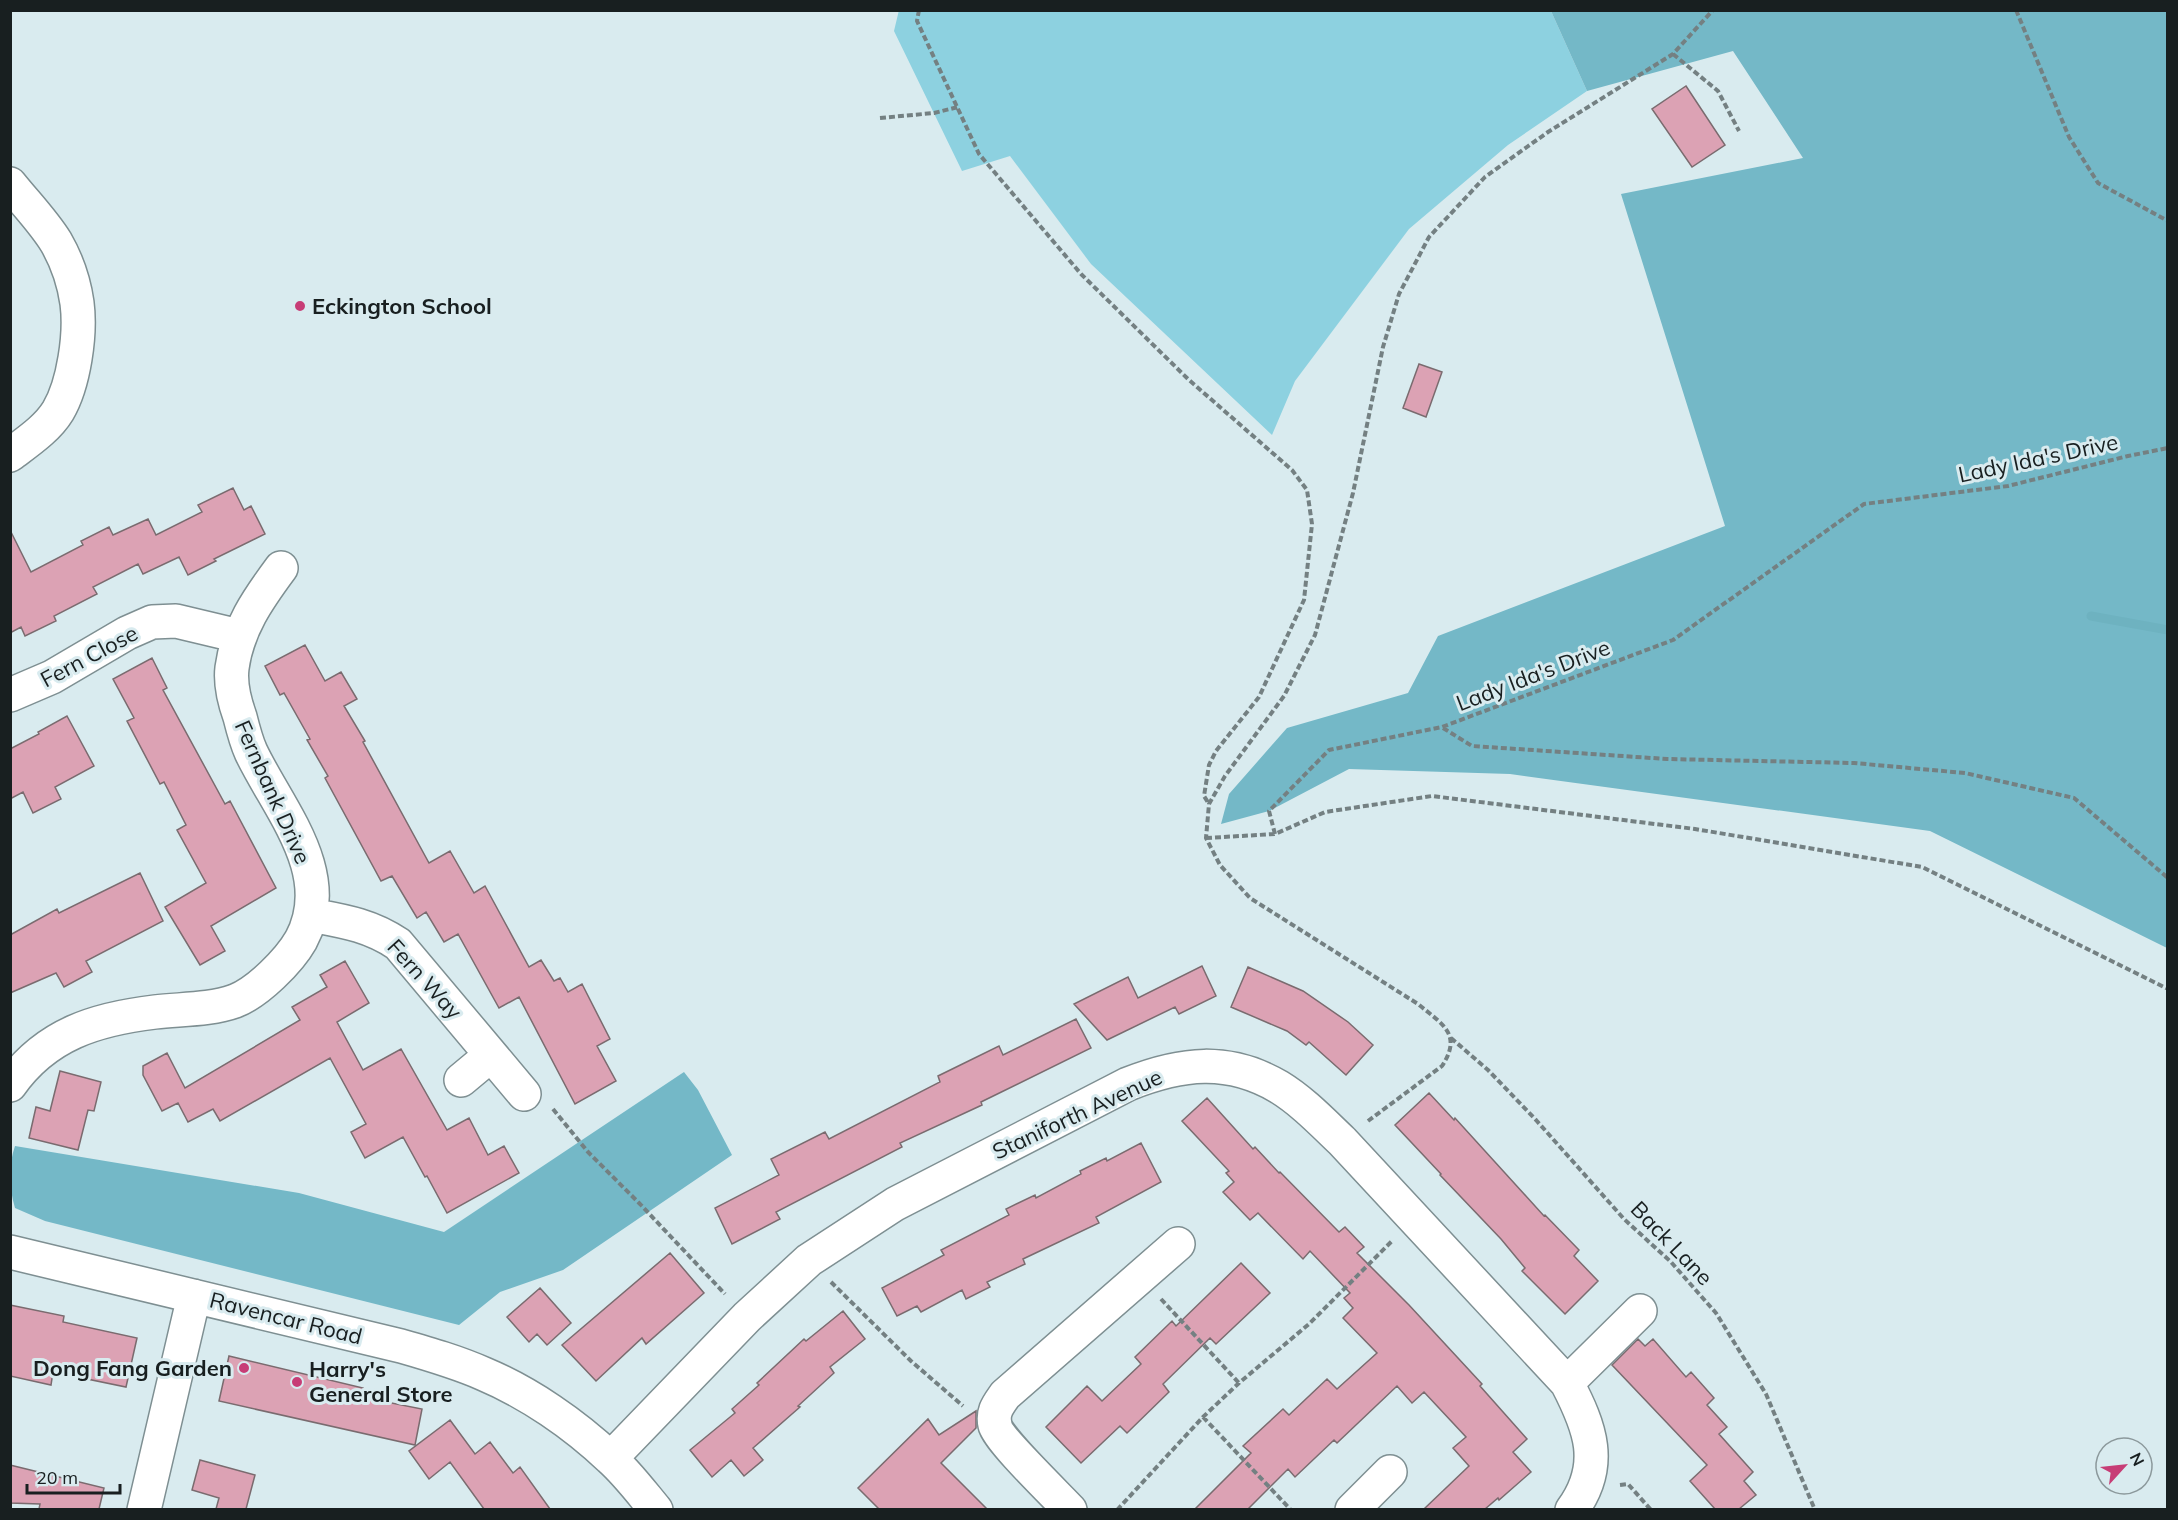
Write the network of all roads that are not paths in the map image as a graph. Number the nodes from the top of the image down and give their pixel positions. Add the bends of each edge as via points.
1 (10, 184) edge
2 (10, 455) edge
3 (281, 568) dead end
4 (238, 636) junction
5 (10, 695) edge
6 (310, 915) junction
7 (491, 1055) junction
8 (461, 1080) dead end
9 (10, 1085) edge
10 (524, 1094) road end
11 (1178, 1244) dead end
12 (10, 1252) edge
13 (194, 1296) junction
14 (1640, 1311) dead end
15 (1568, 1383) junction
16 (611, 1458) junction
17 (1390, 1472) dead end
18 (1579, 1499) edge
19 (1061, 1500) edge
20 (144, 1509) edge
21 (656, 1509) edge
22 (1352, 1509) edge

1 - 2 street via 40,217 56,243 70,270 77,303 72,370 58,411
3 - 4 street, Fernbank Drive
4 - 5 street, Fern Close via 176,621 152,622 52,677
4 - 6 street, Fernbank Drive via 231,670 235,704 250,751 304,850 311,883
6 - 7 street, Fern Way via 354,923 381,932 398,944
6 - 9 street, Fernbank Drive via 300,940 261,986 236,1000 204,1008 154,1012 75,1031 44,1048
7 - 8 street
7 - 10 street, Fern Way
11 - 19 street via 1005,1395 994,1410 995,1427
12 - 13 street, Ravencar Road
13 - 16 street, Ravencar Road via 401,1346 486,1374 531,1398
13 - 20 street
14 - 15 street
15 - 16 street, Staniforth Avenue via 1310,1111 1280,1088 1251,1073 1214,1066 1179,1067 1128,1084 895,1204 809,1260 747,1317
15 - 18 street, Staniforth Avenue via 1582,1411 1592,1464
16 - 21 street, Ravencar Road
17 - 22 street

